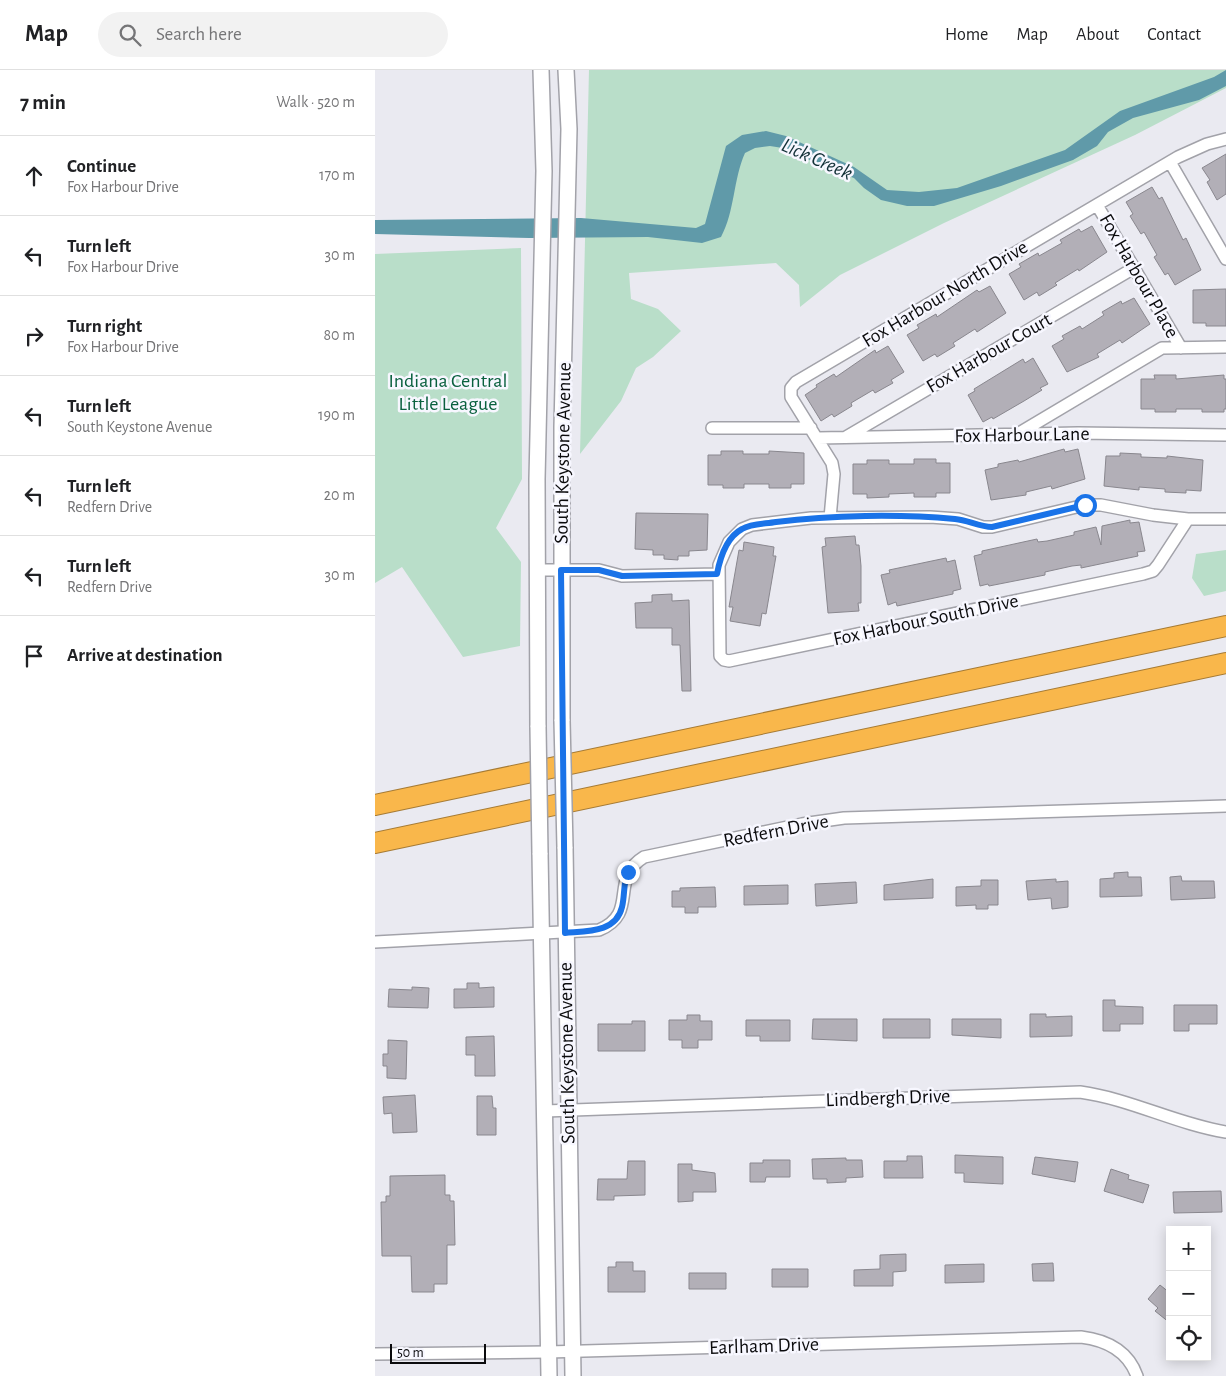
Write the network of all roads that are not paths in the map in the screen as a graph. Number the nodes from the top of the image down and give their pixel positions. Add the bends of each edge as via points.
1 (541, 70) edge
2 (566, 70) edge
3 (1226, 139) edge
4 (1170, 162) junction
5 (1097, 205) junction
6 (1226, 259) edge
7 (1135, 268) junction
8 (1226, 347) edge
9 (1181, 348) junction
10 (712, 428) dead end
11 (811, 428) junction
12 (1226, 435) edge
13 (1015, 436) junction
14 (818, 438) junction
15 (844, 438) junction
16 (830, 518) junction
17 (1226, 518) edge
18 (1188, 519) junction
19 (536, 570) junction
20 (561, 570) junction
21 (717, 574) junction
22 (1226, 626) edge
23 (1226, 664) edge
24 (375, 805) edge
25 (1226, 806) edge
26 (375, 843) edge
27 (565, 933) junction
28 (541, 934) junction
29 (375, 942) edge
30 (569, 1110) junction
31 (545, 1111) junction
32 (1226, 1132) edge
33 (572, 1351) junction
34 (549, 1352) junction
35 (375, 1354) edge
36 (549, 1376) edge
37 (573, 1376) edge
38 (1137, 1376) edge

1 - 19 main road, South Keystone Avenue via 544,171
2 - 20 main road, South Keystone Avenue via 569,172
3 - 4 street, Fox Harbour North Drive via 1195,148
4 - 5 street, Fox Harbour North Drive
4 - 6 street
5 - 7 street, Fox Harbour Place
5 - 11 street, Fox Harbour North Drive via 796,382 791,388 791,396
7 - 9 street, Fox Harbour Place
7 - 15 street, Fox Harbour Court
8 - 9 street
9 - 13 street via 1161,348
10 - 11 street
11 - 14 street, Fox Harbour North Drive
12 - 13 street, Fox Harbour Lane via 1078,433
13 - 15 street, Fox Harbour Lane
14 - 15 street, Fox Harbour Lane
14 - 16 street, Fox Harbour North Drive via 833,468
16 - 18 street via 930,517 992,527 1085,505 1101,505 1153,516
16 - 21 street via 752,525 742,529 729,542
17 - 18 street
18 - 21 street, Fox Harbour South Drive via 1158,565 1143,574 729,661 724,660 719,652
19 - 20 street
19 - 28 main road, South Keystone Avenue, bridge
20 - 21 street via 599,570 622,576
20 - 27 main road, South Keystone Avenue, bridge
22 - 24 highway
23 - 26 highway
25 - 27 street, Redfern Drive via 881,815 803,824 644,857 628,872 622,906 611,925 599,930
27 - 28 street, Redfern Drive
27 - 30 main road, South Keystone Avenue
28 - 29 street, Redfern Drive
28 - 31 main road, South Keystone Avenue
30 - 31 street, Lindbergh Drive
30 - 32 street, Lindbergh Drive via 1080,1092 1114,1098 1190,1124
30 - 33 main road, South Keystone Avenue
31 - 34 main road, South Keystone Avenue
33 - 34 street, Earlham Drive
33 - 37 main road, South Keystone Avenue
33 - 38 street, Earlham Drive via 1081,1337 1099,1340 1115,1348 1124,1355
34 - 35 street, Earlham Drive
34 - 36 main road, South Keystone Avenue

